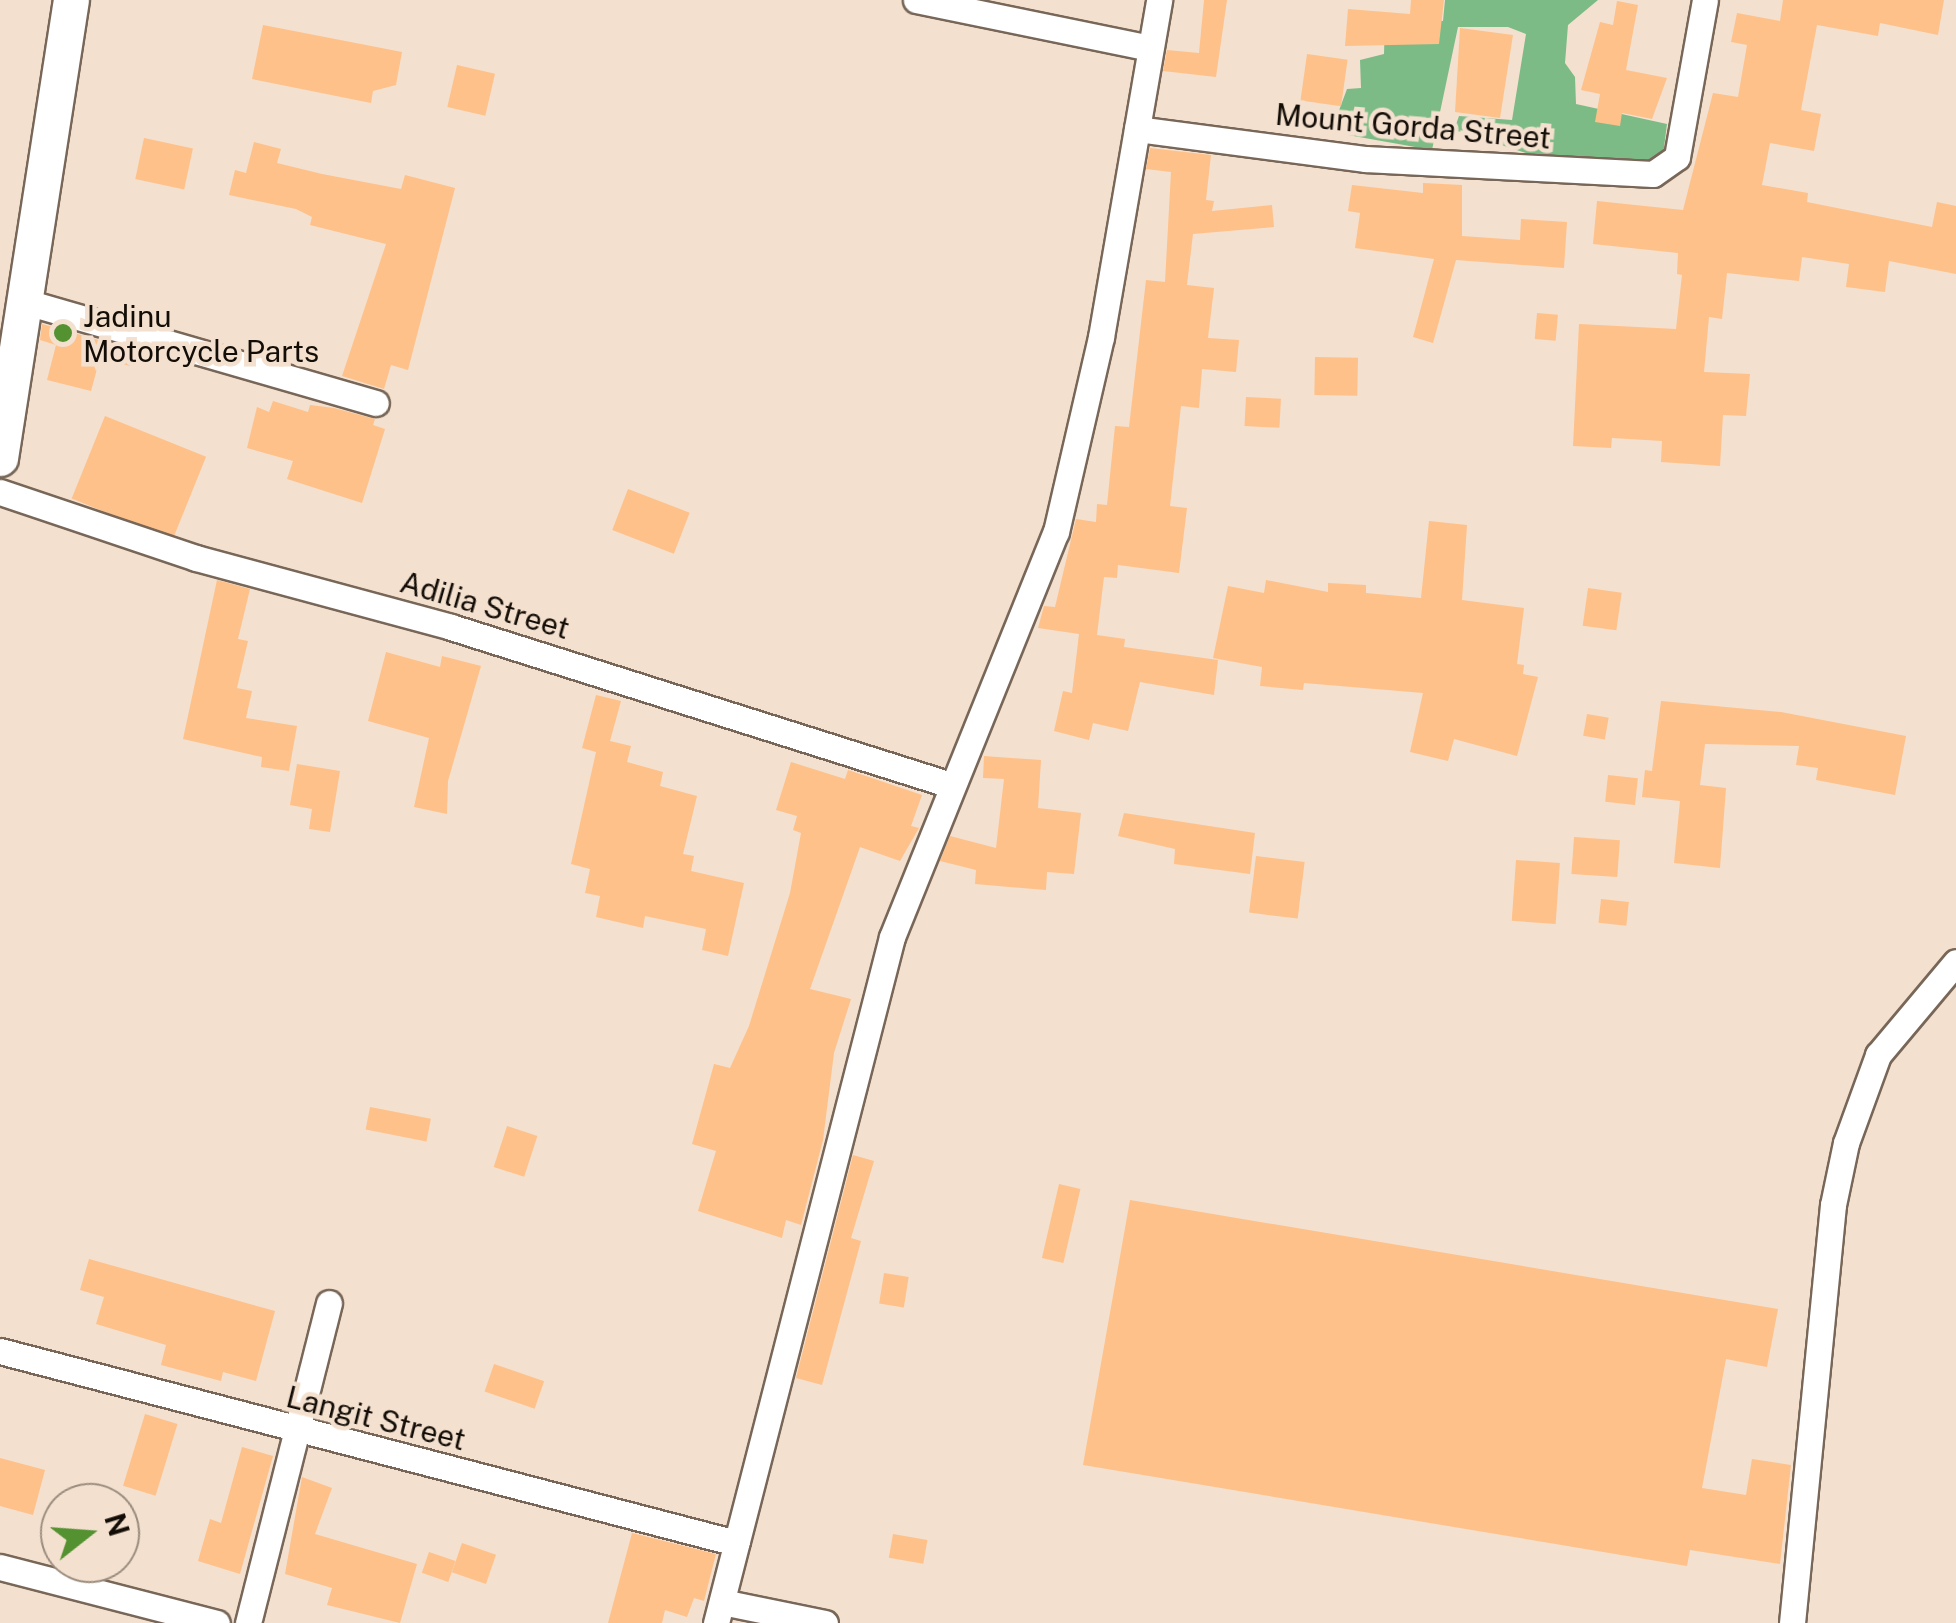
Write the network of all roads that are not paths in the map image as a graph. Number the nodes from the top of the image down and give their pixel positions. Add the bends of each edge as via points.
1 (71, 0) edge
2 (916, 0) edge
3 (1159, 0) edge
4 (1706, 0) edge
5 (1150, 48) junction
6 (1137, 129) junction
7 (26, 302) junction
8 (9, 338) edge
9 (376, 403) dead end
10 (0, 458) edge
11 (0, 492) edge
12 (951, 784) junction
13 (1956, 962) edge
14 (330, 1303) dead end
15 (0, 1351) edge
16 (297, 1432) junction
17 (736, 1543) junction
18 (0, 1567) edge
19 (719, 1613) edge
20 (216, 1623) edge
21 (248, 1623) edge
22 (825, 1623) edge
23 (1792, 1623) edge

1 - 7 main road
2 - 5 street
3 - 5 street
4 - 6 street, Mount Gorda Street via 1676,158 1653,174 1520,172
5 - 6 street
6 - 12 street via 1101,337 1056,532 1027,617
7 - 8 main road
7 - 9 street
8 - 10 main road
11 - 12 street, Adilia Street via 196,558 451,627
12 - 17 street via 892,937
13 - 23 street via 1878,1055 1846,1142 1833,1205
14 - 16 street
15 - 16 street, Langit Street
16 - 17 street, Langit Street
16 - 21 street
17 - 19 street
18 - 20 street
19 - 22 street

